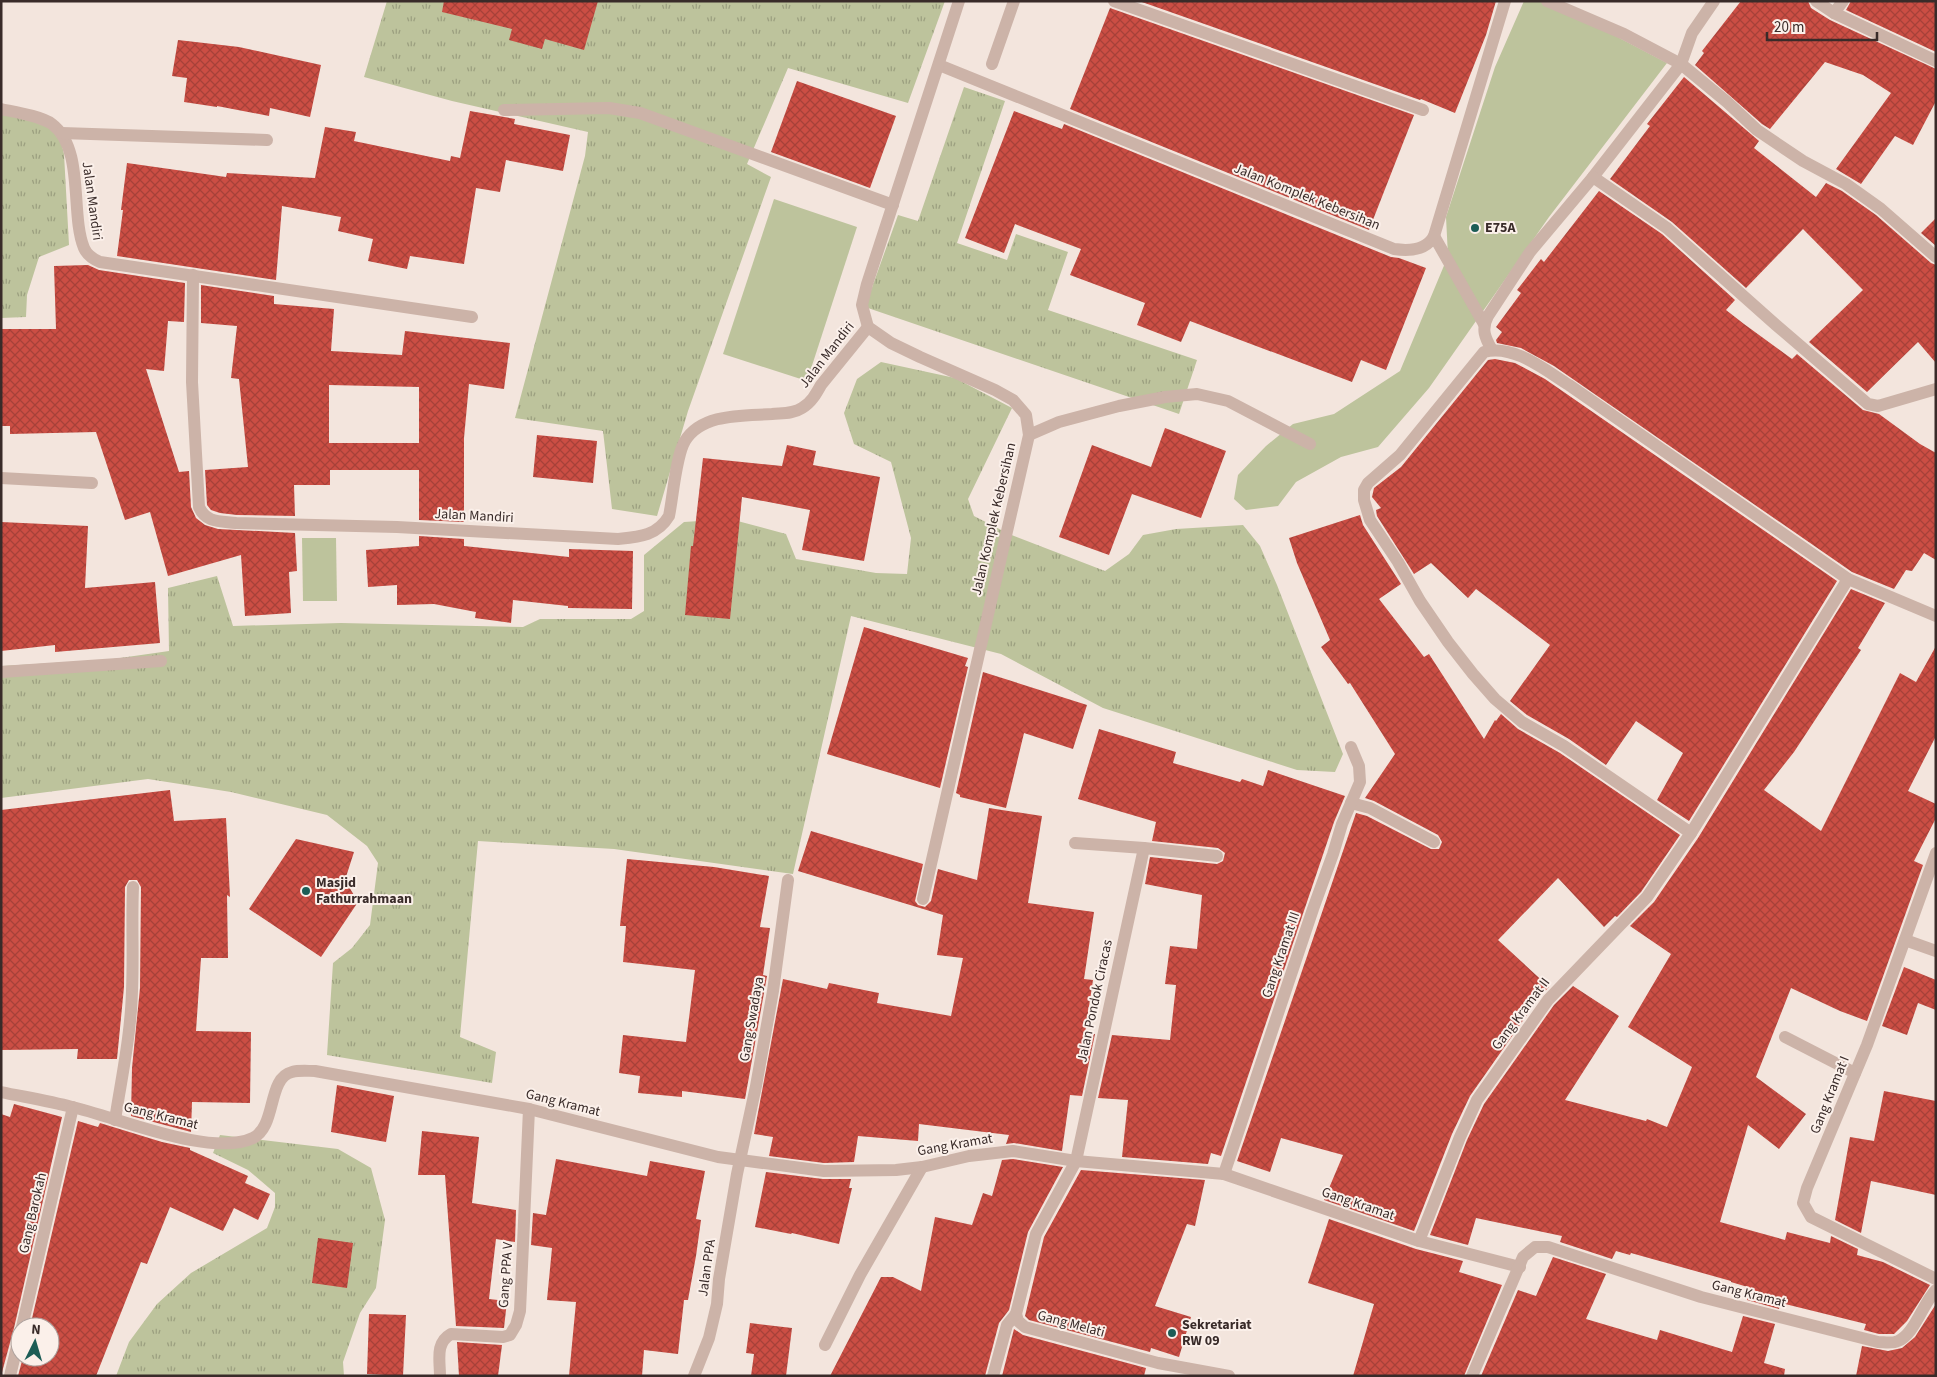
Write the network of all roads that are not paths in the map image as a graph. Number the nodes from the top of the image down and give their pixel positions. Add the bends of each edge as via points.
1 (960, 1) edge
2 (1014, 1) edge
3 (1114, 1) edge
4 (1505, 1) edge
5 (1547, 1) edge
6 (1714, 1) edge
7 (1816, 1) edge
8 (1842, 1) edge
9 (1834, 13) junction
10 (1936, 61) edge
11 (992, 64) dead end
12 (1681, 64) junction
13 (939, 65) junction
14 (1, 109) edge
15 (504, 110) dead end
16 (1423, 110) dead end
17 (62, 133) junction
18 (267, 140) dead end
19 (1593, 177) junction
20 (893, 205) junction
21 (1434, 236) junction
22 (1936, 257) edge
23 (193, 275) junction
24 (472, 317) dead end
25 (1484, 324) junction
26 (868, 327) junction
27 (1492, 350) junction
28 (1936, 389) edge
29 (1028, 435) junction
30 (1310, 444) dead end
31 (1, 478) edge
32 (92, 484) dead end
33 (1848, 579) junction
34 (1936, 616) edge
35 (161, 661) dead end
36 (1, 672) edge
37 (1351, 747) dead end
38 (1351, 802) junction
39 (1691, 834) junction
40 (1434, 842) dead end
41 (1075, 843) dead end
42 (1144, 848) junction
43 (1936, 853) edge
44 (1217, 856) dead end
45 (788, 880) dead end
46 (133, 887) dead end
47 (923, 899) dead end
48 (1905, 940) junction
49 (1936, 951) edge
50 (1785, 1037) dead end
51 (1855, 1073) junction
52 (1, 1092) edge
53 (73, 1107) junction
54 (530, 1109) junction
55 (115, 1120) junction
56 (739, 1161) junction
57 (1076, 1161) junction
58 (922, 1167) junction
59 (1224, 1174) junction
60 (1419, 1241) junction
61 (1520, 1267) junction
62 (1936, 1279) edge
63 (1936, 1290) edge
64 (1016, 1314) junction
65 (24, 1317) edge
66 (825, 1345) dead end
67 (1158, 1363) junction
68 (440, 1376) edge
69 (694, 1376) edge
70 (993, 1376) edge
71 (1154, 1376) edge
72 (1229, 1376) edge
73 (1472, 1376) edge

1 - 13 street
2 - 11 street
3 - 16 street
4 - 21 street
5 - 12 street via 1624,34
6 - 12 street via 1692,33
7 - 9 street
8 - 9 street
9 - 10 street
12 - 19 street
12 - 22 street via 1757,130 1803,161 1846,184 1881,209
13 - 20 street
13 - 21 street, Jalan Komplek Kebersihan via 1394,249 1408,251 1422,247
14 - 17 street via 51,123
15 - 20 street via 609,108 640,113
17 - 18 street
17 - 23 street, Jalan Mandiri via 76,181 80,233 90,257 100,262
19 - 25 street via 1530,252
19 - 28 street via 1667,228 1868,404 1878,406
20 - 26 street via 862,305
21 - 25 street
23 - 24 street, Jalan Mandiri
23 - 26 street, Jalan Mandiri via 192,382 199,507 202,514 210,519 236,523 398,526 641,537 654,532 669,516 680,452 693,432 712,420 800,410
25 - 27 street
26 - 29 street, Jalan Komplek Kebersihan via 920,357 1013,400 1026,415
27 - 33 street via 1509,352 1533,362 1569,385
27 - 39 street via 1484,352 1400,455 1368,483 1364,500 1370,520 1448,642 1495,699 1522,722 1564,746
29 - 30 street via 1066,420 1119,406 1197,394 1228,400
29 - 47 street, Jalan Komplek Kebersihan
31 - 32 street
33 - 34 street
33 - 39 street, Gang Kramat II
35 - 36 street
37 - 38 street, Gang Kramat III via 1359,766 1360,782
38 - 40 street via 1370,808
38 - 59 street, Gang Kramat III
39 - 60 street, Gang Kramat II via 1647,897 1548,1000 1477,1100
41 - 42 street
42 - 44 street
42 - 57 street, Jalan Pondok Ciracas
43 - 48 street, Gang Kramat I
45 - 56 street, Gang Swadaya via 773,991
46 - 55 street via 130,1021
48 - 49 street
48 - 51 street, Gang Kramat I
50 - 51 street
51 - 62 street, Gang Kramat I via 1803,1203 1811,1217
52 - 53 street, Gang Kramat
53 - 55 street, Gang Kramat
53 - 65 street, Gang Barokah
54 - 55 street, Gang Kramat via 362,1078 299,1071 283,1077 262,1132 252,1138 222,1143 200,1141
54 - 56 street, Gang Kramat
54 - 68 street, Gang PPA V via 520,1311 516,1325 510,1335 503,1337 451,1334 444,1338 440,1346
56 - 58 street, Gang Kramat via 824,1171
56 - 69 street, Jalan PPA via 710,1338
57 - 58 street, Gang Kramat via 1005,1152
57 - 59 street, Gang Kramat
57 - 64 street via 1036,1234
58 - 66 street via 860,1275
59 - 60 street, Gang Kramat
60 - 61 street, Gang Kramat
61 - 63 street, Gang Kramat via 1523,1257 1535,1247 1548,1248 1701,1297 1878,1342 1898,1341 1907,1335
61 - 73 street
64 - 67 street, Gang Melati via 1025,1327
64 - 70 street via 1004,1332
67 - 71 street
67 - 72 street, Gang Melati

